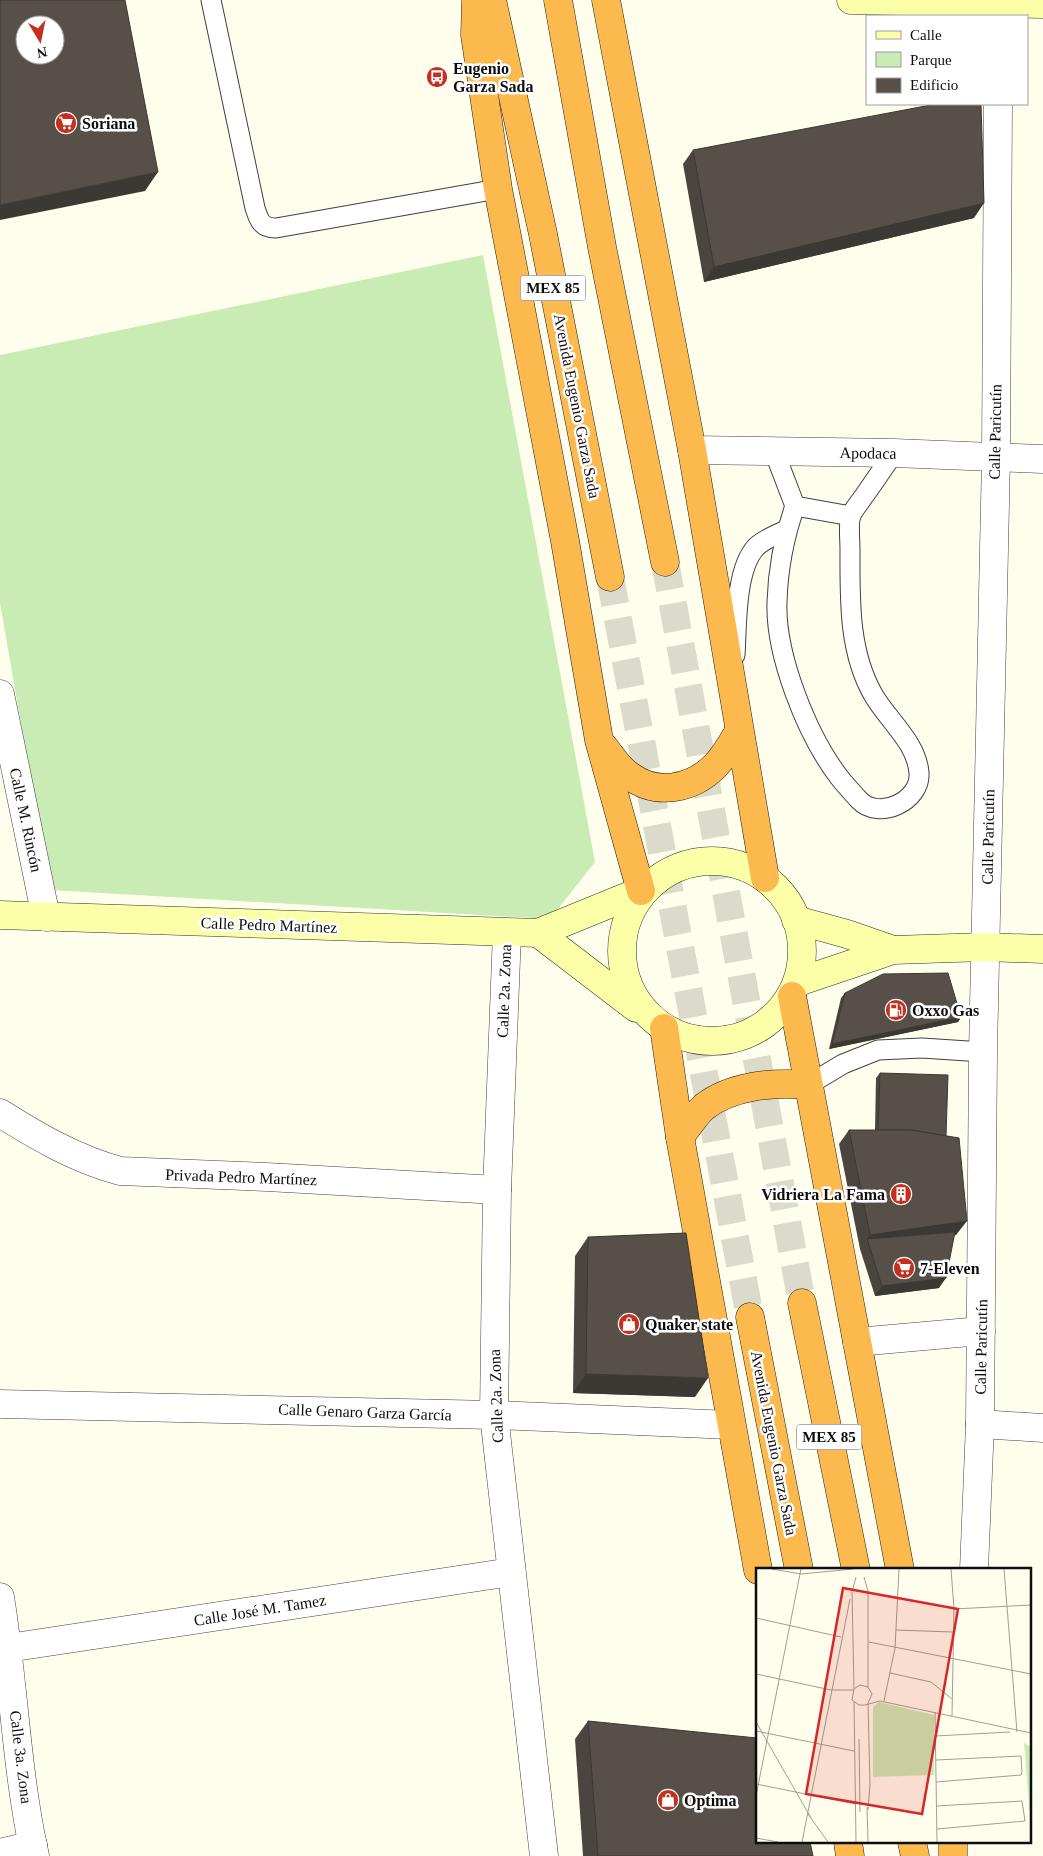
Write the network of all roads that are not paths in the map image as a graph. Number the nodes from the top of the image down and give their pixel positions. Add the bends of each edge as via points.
1 (211, 0) edge
2 (476, 0) edge
3 (492, 0) edge
4 (558, 0) edge
5 (606, 0) edge
6 (851, 0) edge
7 (1043, 4) edge
8 (998, 6) edge
9 (998, 105) edge
10 (498, 189) junction
11 (692, 450) junction
12 (774, 451) junction
13 (894, 453) junction
14 (996, 458) junction
15 (1043, 459) edge
16 (795, 506) junction
17 (850, 516) junction
18 (786, 530) junction
19 (665, 562) tunnel mouth
20 (610, 577) tunnel mouth
21 (733, 686) junction
22 (1, 701) edge
23 (740, 731) junction
24 (599, 740) junction
25 (765, 878) junction
26 (641, 891) junction
27 (0, 915) edge
28 (46, 917) junction
29 (796, 920) junction
30 (507, 933) junction
31 (538, 933) junction
32 (985, 947) junction
33 (1043, 949) edge
34 (893, 950) junction
35 (795, 989) junction
36 (656, 1022) junction
37 (983, 1052) junction
38 (808, 1085) junction
39 (0, 1113) edge
40 (680, 1137) junction
41 (497, 1190) junction
42 (802, 1304) tunnel mouth
43 (750, 1317) tunnel mouth
44 (981, 1331) junction
45 (857, 1342) junction
46 (0, 1404) edge
47 (494, 1416) junction
48 (980, 1424) junction
49 (731, 1425) junction
50 (1043, 1428) edge
51 (758, 1568) edge
52 (799, 1568) edge
53 (856, 1568) edge
54 (900, 1568) edge
55 (974, 1568) edge
56 (511, 1572) junction
57 (0, 1597) edge
58 (8, 1648) junction
59 (34, 1851) edge
60 (0, 1853) edge
61 (544, 1856) edge

1 - 10 lane via 255,208 262,224 268,228
2 - 10 highway via 475,35
3 - 20 highway, Avenida Eugenio Garza Sada / MEX 85 via 543,234
4 - 19 highway, MEX 85 via 602,247
5 - 11 highway
6 - 8 street
7 - 8 street
9 - 14 street, Calle Paricutín
10 - 24 highway
11 - 12 street, Apodaca
11 - 21 highway
12 - 13 street, Apodaca
12 - 16 lane
13 - 14 street, Apodaca
13 - 17 lane
14 - 15 street, Apodaca
14 - 32 street, Calle Paricutín
16 - 17 lane
16 - 18 lane
17 - 18 lane via 852,613 858,658 874,696 907,741 919,771 914,793 906,801 890,808 862,802 839,778 801,709 778,630 777,603
18 - 21 lane via 756,548 744,570
21 - 23 highway
22 - 28 street, Calle M. Rincón
23 - 24 highway via 715,766 702,777 690,784 669,788 655,787 629,776
23 - 25 highway
24 - 26 highway
25 - 26 street, Calle Pedro Martínez via 743,866 718,861 692,863 668,872
25 - 29 street, Calle Pedro Martínez via 786,898
26 - 31 street, Calle Pedro Martínez
26 - 36 street via 625,924 620,952 625,980
27 - 28 street, Calle Pedro Martínez
28 - 30 street, Calle Pedro Martínez
29 - 34 street
29 - 35 street, Calle Pedro Martínez via 804,950
30 - 31 street, Calle Pedro Martínez
30 - 41 street, Calle 2a. Zona
31 - 36 street
32 - 33 street
32 - 34 street
32 - 37 street, Calle Paricutín
34 - 35 street
35 - 36 street via 768,1022 741,1038 714,1042 687,1039
35 - 38 highway
36 - 40 highway
37 - 38 lane via 922,1048 878,1050 844,1064
37 - 44 street, Calle Paricutín
38 - 40 highway via 788,1083 719,1097 703,1108
38 - 45 highway
39 - 41 street, Privada Pedro Martínez via 68,1153 120,1171
40 - 49 highway
41 - 47 street, Calle 2a. Zona
42 - 53 highway, MEX 85
43 - 52 highway, Avenida Eugenio Garza Sada / MEX 85
44 - 45 street
44 - 48 street, Calle Paricutín
45 - 54 highway
46 - 47 street, Calle Genaro Garza García
47 - 49 street, Calle Genaro Garza García
47 - 56 street, Calle 2a. Zona
48 - 50 street
48 - 55 street, Calle Paricutín
49 - 51 highway
56 - 58 street, Calle José M. Tamez
56 - 61 street, Calle 2a. Zona
57 - 58 street, Calle 3a. Zona
58 - 59 street, Calle 3a. Zona
59 - 60 street

